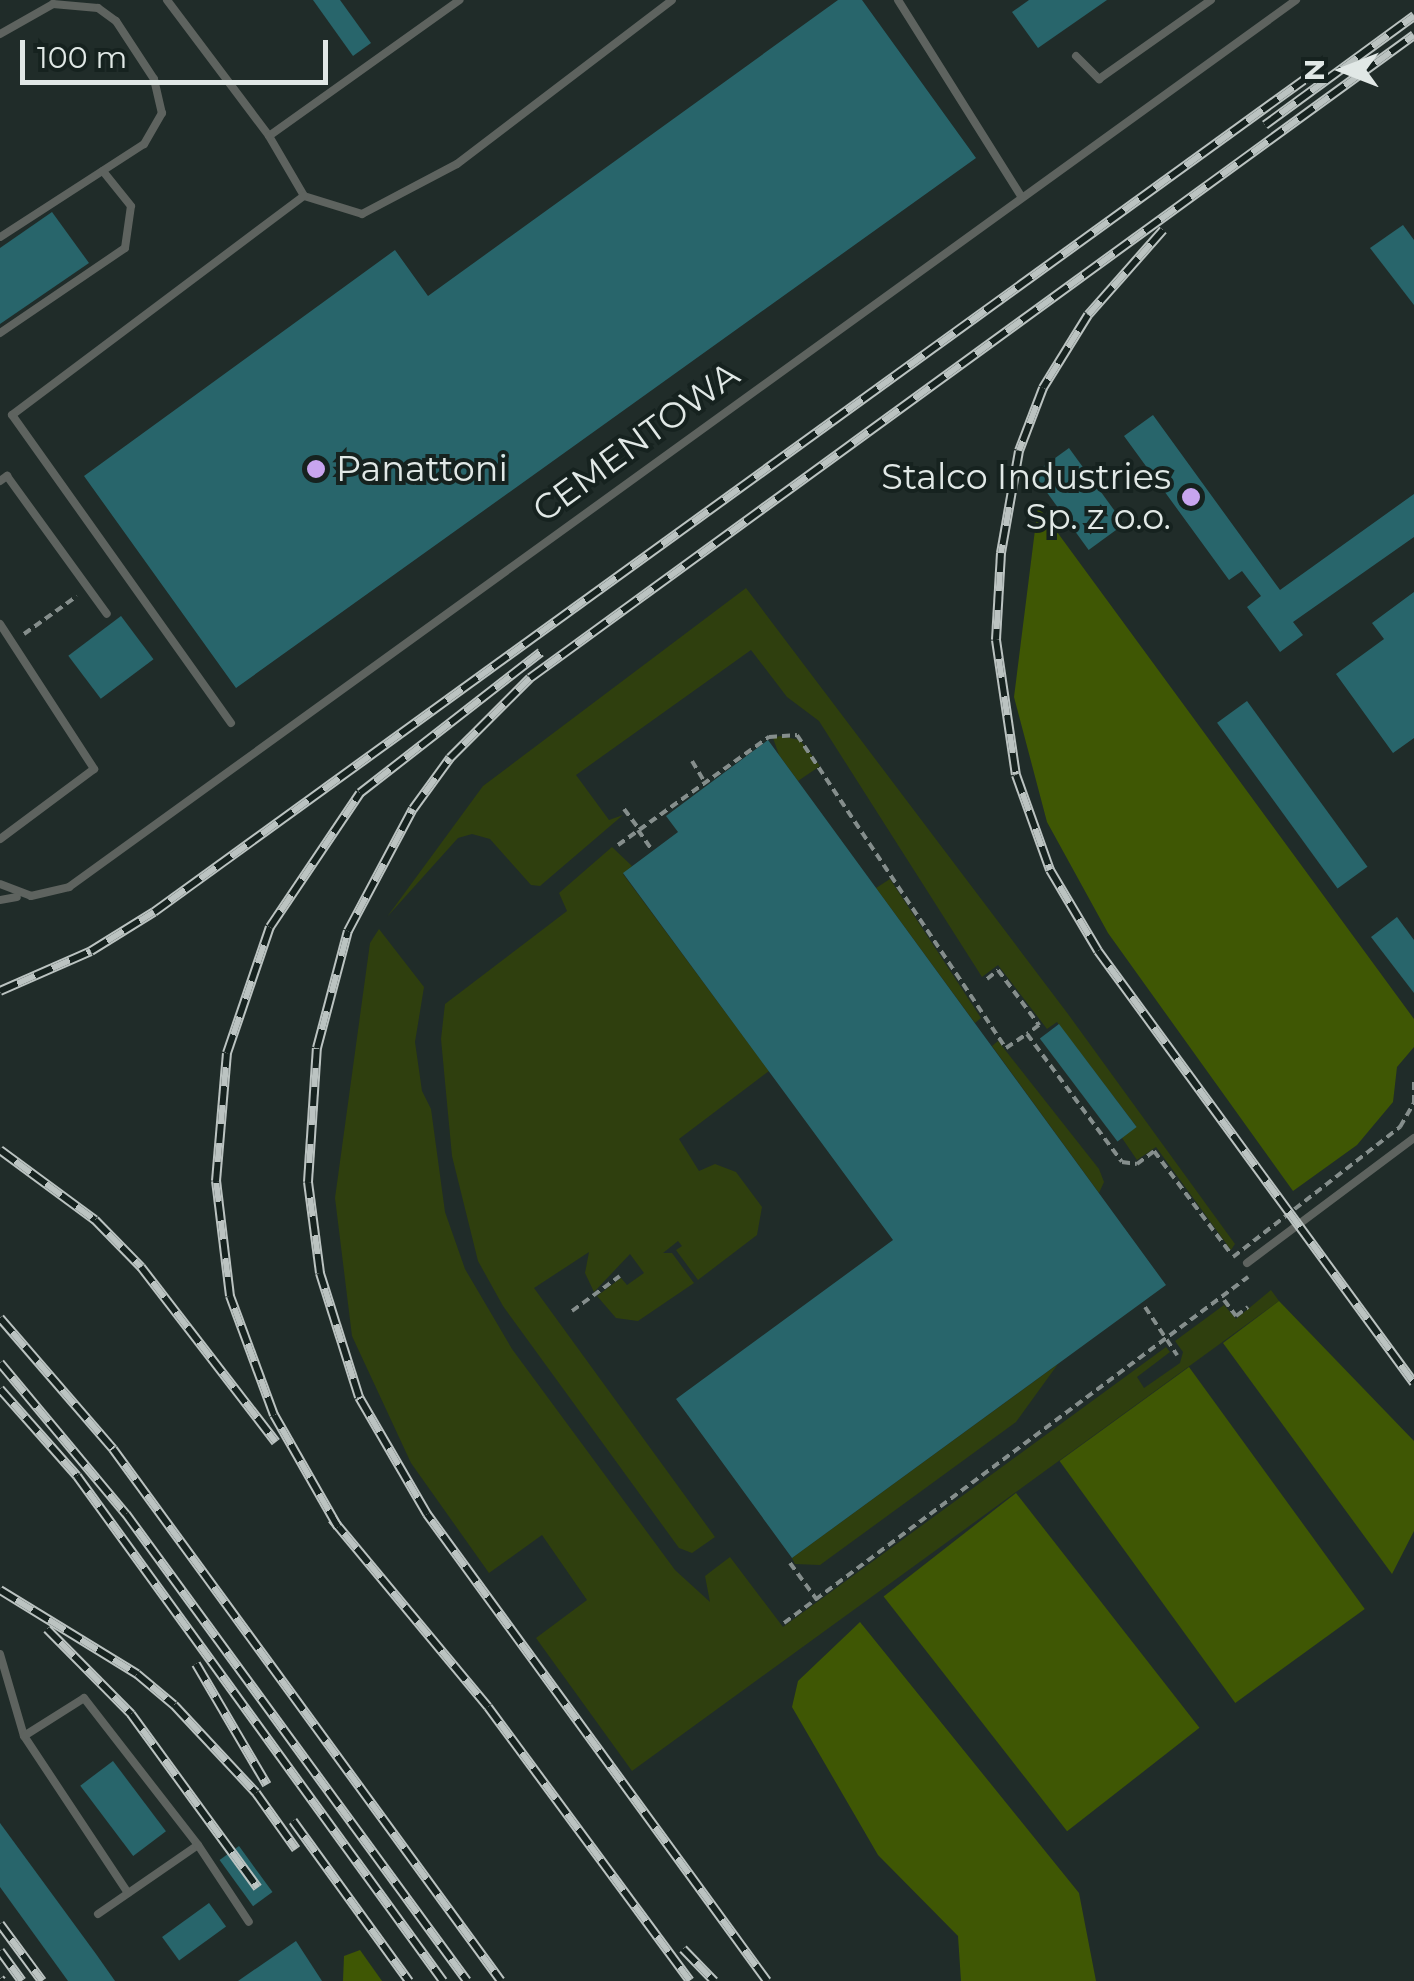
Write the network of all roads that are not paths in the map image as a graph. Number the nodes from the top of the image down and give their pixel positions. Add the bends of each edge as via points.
1 (167, 0) edge
2 (460, 0) edge
3 (672, 0) edge
4 (898, 0) edge
5 (1212, 0) edge
6 (1296, 0) edge
7 (0, 34) edge
8 (1076, 56) dead end
9 (269, 136) junction
10 (103, 170) junction
11 (304, 196) junction
12 (1021, 196) junction
13 (0, 238) edge
14 (0, 333) edge
15 (0, 481) edge
16 (106, 614) dead end
17 (0, 624) edge
18 (231, 724) dead end
19 (0, 839) edge
20 (0, 884) edge
21 (22, 896) junction
22 (0, 900) edge
23 (1414, 1138) edge
24 (1247, 1263) dead end
25 (0, 1654) edge
26 (10, 1690) junction
27 (0, 1694) edge
28 (24, 1736) junction
29 (198, 1845) junction
30 (128, 1893) junction
31 (98, 1914) dead end
32 (250, 1922) dead end

1 - 9 lane
2 - 9 lane
3 - 11 lane via 457,164 362,214
4 - 12 lane
5 - 8 lane via 1099,79
6 - 12 lane, CEMENTOWA
7 - 10 lane via 53,4 76,2 116,22 154,78 162,113 144,144
9 - 11 lane
10 - 13 lane
10 - 14 lane via 131,206 125,248
11 - 18 lane via 12,415
12 - 21 lane, CEMENTOWA via 69,886
15 - 16 lane via 7,476
17 - 19 lane via 94,768
20 - 21 lane
21 - 22 lane, CEMENTOWA
23 - 24 lane
25 - 26 lane
26 - 27 lane
26 - 28 lane
28 - 29 lane via 84,1698
28 - 30 lane
29 - 30 lane
29 - 32 lane
30 - 31 lane

